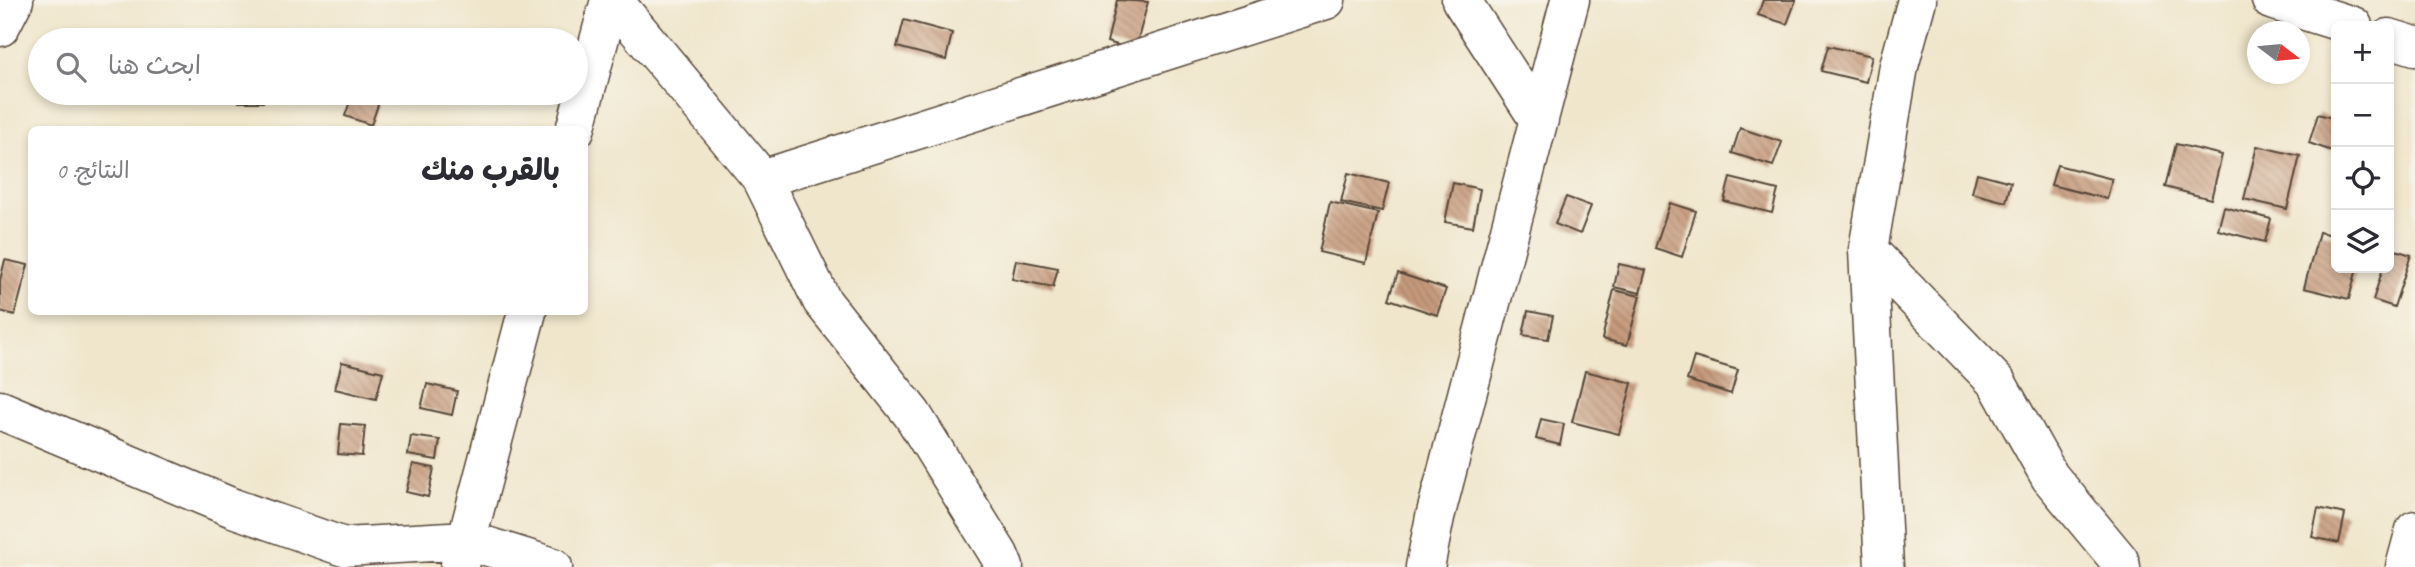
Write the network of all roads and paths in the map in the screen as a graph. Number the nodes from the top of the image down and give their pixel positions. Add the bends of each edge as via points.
1 (13, 0) edge
2 (611, 0) edge
3 (1326, 0) edge
4 (1461, 0) edge
5 (1570, 0) edge
6 (1916, 0) edge
7 (2271, 0) edge
8 (2337, 21) edge
9 (0, 27) edge
10 (2394, 40) edge
11 (2415, 46) edge
12 (588, 83) edge
13 (582, 105) edge
14 (1539, 120) junction
15 (576, 126) edge
16 (762, 179) junction
17 (1868, 250) junction
18 (526, 315) edge
19 (0, 410) edge
20 (2415, 530) edge
21 (463, 554) edge
22 (553, 567) edge
23 (1004, 567) edge
24 (1425, 567) edge
25 (1884, 567) edge
26 (2122, 567) edge
27 (2405, 567) edge

1 - 9 street
2 - 12 street
2 - 16 street
3 - 16 street
4 - 14 street
5 - 14 street
6 - 17 street via 1899,66
7 - 8 street
10 - 11 street
13 - 15 street
14 - 24 street
16 - 23 street via 822,301 912,414
17 - 25 street
17 - 26 street via 1997,383 2050,477
18 - 21 street
19 - 21 street via 233,508 344,547
20 - 27 street
21 - 22 street

